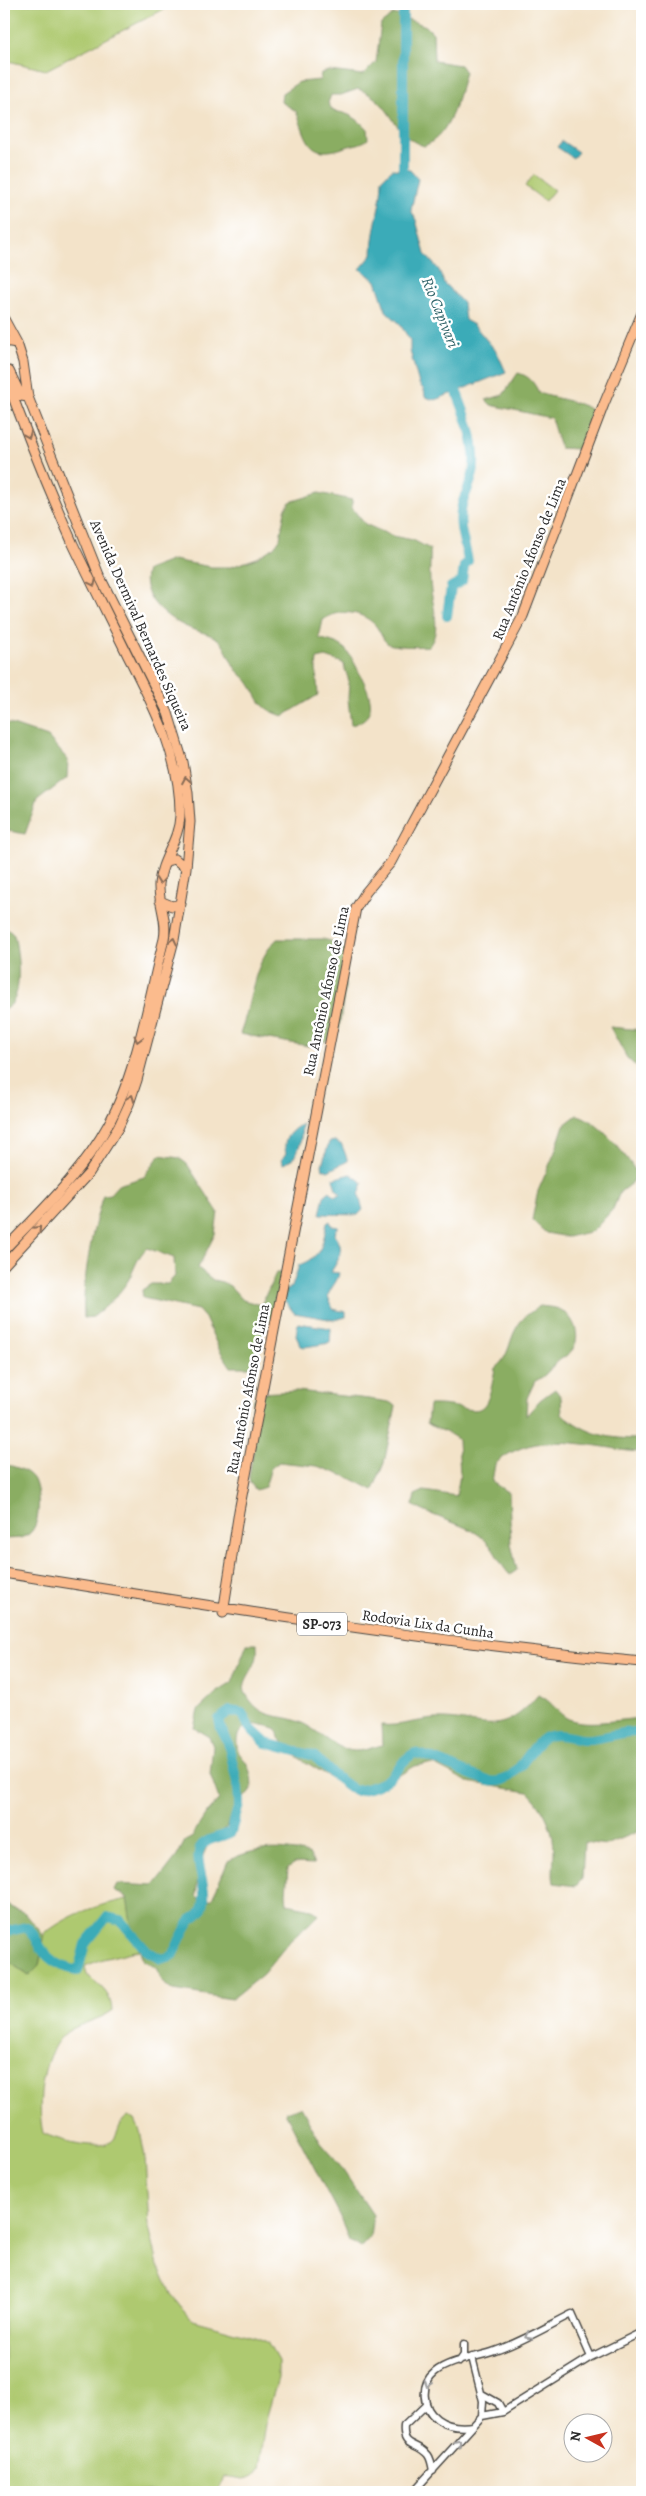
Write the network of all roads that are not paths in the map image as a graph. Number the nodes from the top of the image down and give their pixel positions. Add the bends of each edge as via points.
1 (642, 313) edge
2 (4, 319) edge
3 (4, 341) edge
4 (17, 343) junction
5 (23, 362) junction
6 (5, 370) edge
7 (28, 397) junction
8 (165, 861) junction
9 (186, 868) junction
10 (160, 901) junction
11 (181, 904) junction
12 (4, 1250) edge
13 (4, 1265) edge
14 (4, 1573) edge
15 (226, 1593) junction
16 (209, 1606) junction
17 (223, 1611) junction
18 (242, 1611) junction
19 (642, 1662) edge
20 (642, 2332) edge
21 (464, 2344) dead end
22 (591, 2357) junction
23 (472, 2358) junction
24 (458, 2363) junction
25 (476, 2370) junction
26 (482, 2394) junction
27 (426, 2405) junction
28 (503, 2412) junction
29 (482, 2416) junction
30 (473, 2426) junction
31 (433, 2471) junction
32 (413, 2492) edge

1 - 15 main road, Rua Antônio Afonso de Lima via 523,616 391,862 356,908 238,1511
2 - 4 main road, Avenida Dermival Bernardes Siqueira
3 - 4 main road
4 - 5 main road, Avenida Dermival Bernardes Siqueira
5 - 6 main road via 19,369
5 - 7 main road, Avenida Dermival Bernardes Siqueira
6 - 7 main road via 21,396
6 -> 8 main road, Avenida Dermival Bernardes Siqueira via 73,544 168,740 180,816 177,836
9 -> 7 main road, Avenida Dermival Bernardes Siqueira via 190,822 188,793 168,713 99,575
8 - 9 main road via 175,859
8 -> 10 main road, Avenida Dermival Bernardes Siqueira via 159,885
9 - 11 main road, Avenida Dermival Bernardes Siqueira
10 - 11 main road via 172,906
10 -> 12 main road, Avenida Dermival Bernardes Siqueira via 166,923 164,939 130,1071 109,1124 66,1185
13 -> 11 main road, Avenida Dermival Bernardes Siqueira via 83,1180 118,1128 138,1080
14 - 16 main road
15 - 16 main road
15 - 17 main road, Rua Antônio Afonso de Lima
15 - 18 main road via 232,1604
16 - 17 main road via 211,1610
17 - 18 main road, Rodovia Lix da Cunha via 235,1614
18 - 19 main road, Rodovia Lix da Cunha / SP-073 via 506,1649
20 - 22 street
21 - 24 street via 464,2355
22 -> 23 street via 572,2314 511,2345
22 - 28 street
23 - 24 street
23 - 25 street
24 - 25 street
24 -> 27 street via 442,2367 428,2380
25 - 26 street
26 - 28 street via 498,2403
26 - 29 street
27 - 30 street via 436,2418 446,2424
27 - 31 street via 404,2426 403,2436 408,2443 426,2453
28 - 29 street
29 - 30 street
31 -> 30 street
31 - 32 street

